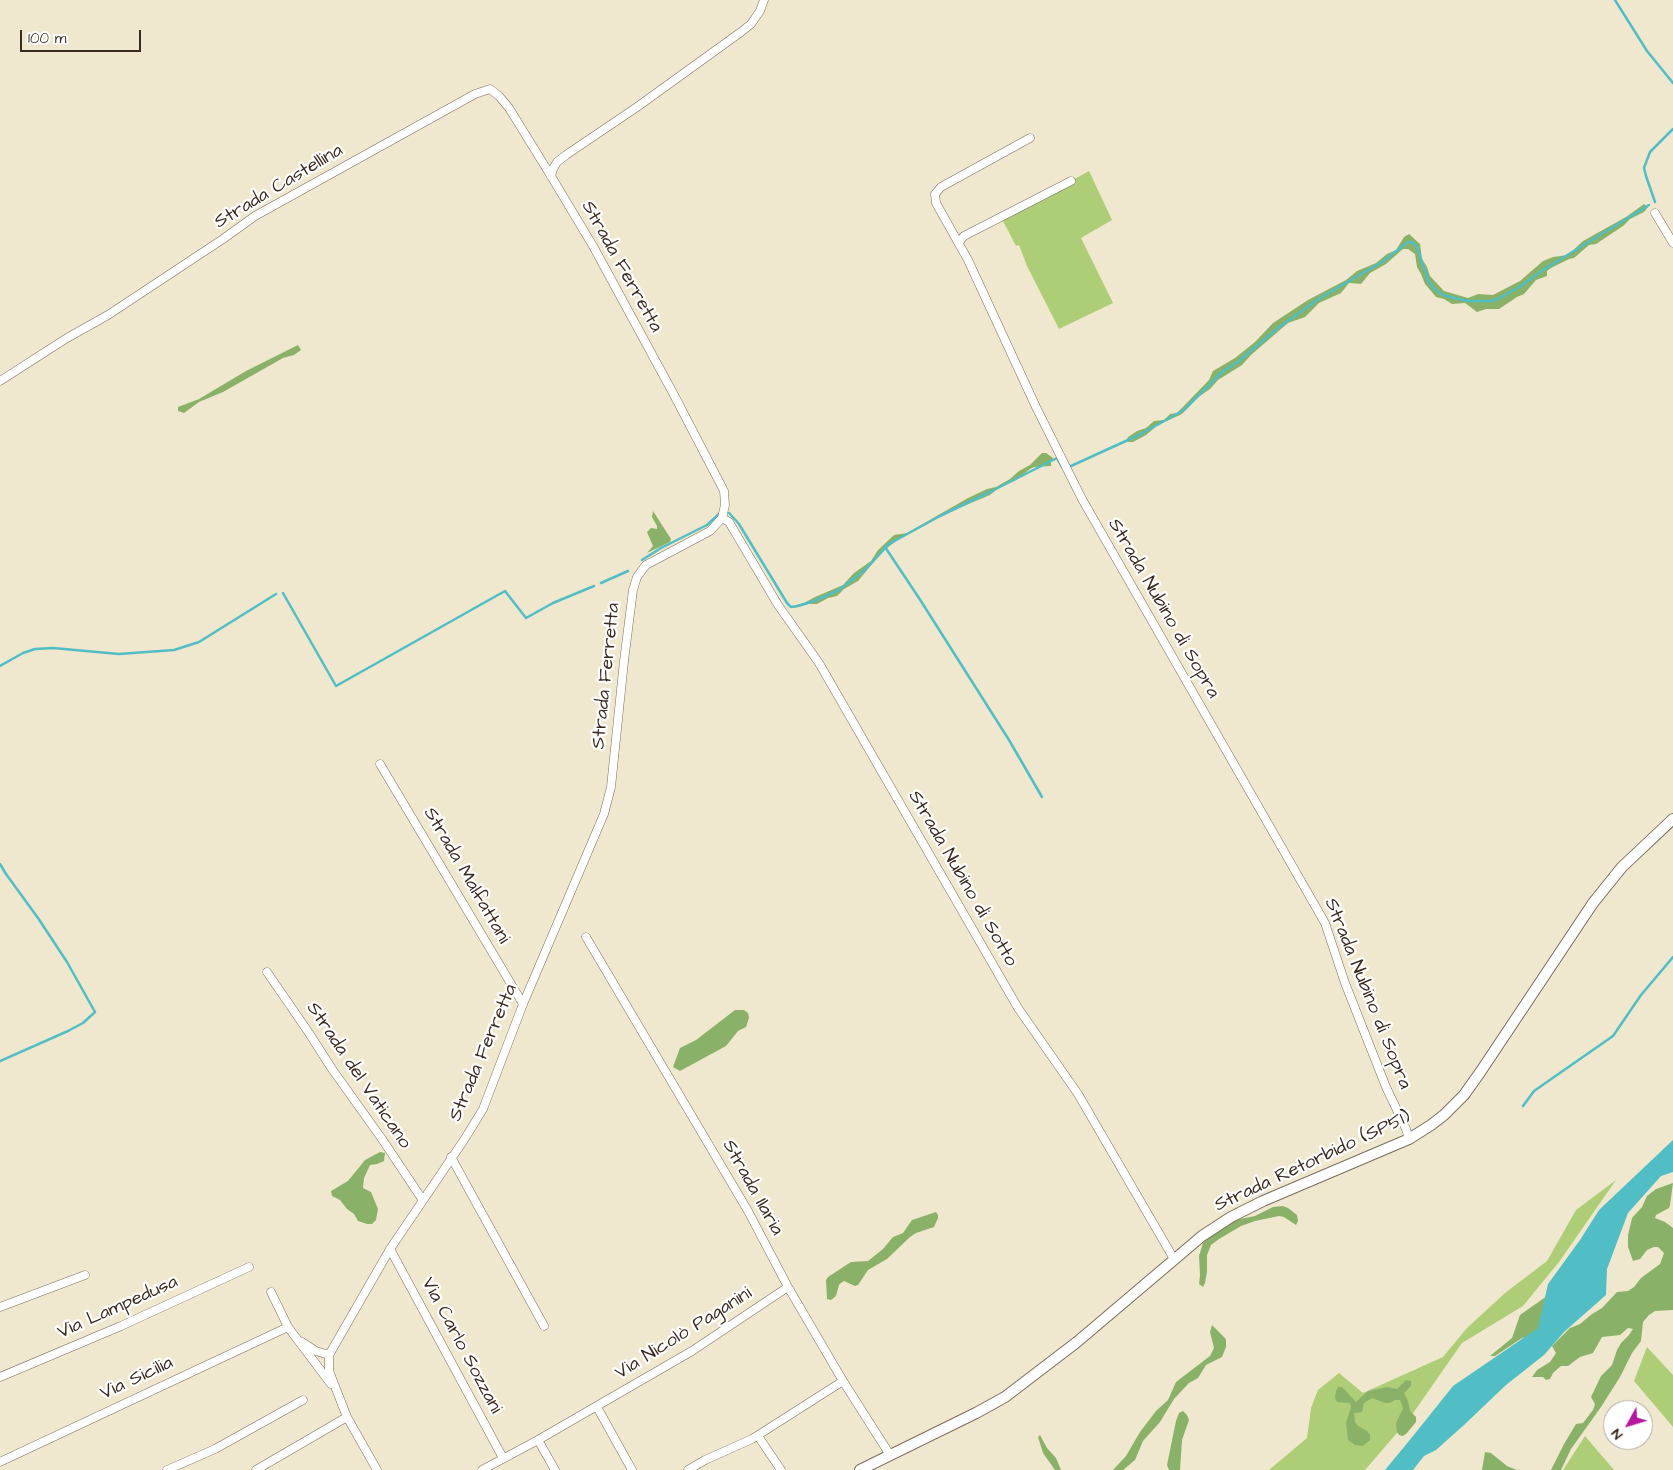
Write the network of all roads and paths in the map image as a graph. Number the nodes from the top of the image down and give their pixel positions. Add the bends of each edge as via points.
1 (764, 0) edge
2 (1030, 138) dead end
3 (541, 159) junction
4 (557, 162) junction
5 (551, 176) junction
6 (1071, 181) dead end
7 (1654, 213) dead end
8 (959, 242) junction
9 (1673, 243) edge
10 (0, 381) edge
11 (722, 518) junction
12 (380, 764) dead end
13 (1673, 819) edge
14 (586, 938) dead end
15 (267, 972) dead end
16 (523, 1004) junction
17 (1409, 1139) junction
18 (451, 1157) junction
19 (422, 1200) junction
20 (390, 1249) junction
21 (1174, 1259) junction
22 (249, 1267) dead end
23 (85, 1275) dead end
24 (788, 1287) junction
25 (271, 1292) dead end
26 (0, 1307) edge
27 (288, 1326) junction
28 (544, 1326) dead end
29 (298, 1340) junction
30 (329, 1355) junction
31 (0, 1377) edge
32 (843, 1381) junction
33 (335, 1390) junction
34 (303, 1400) dead end
35 (597, 1406) junction
36 (346, 1417) junction
37 (758, 1436) junction
38 (538, 1440) junction
39 (890, 1454) junction
40 (502, 1458) junction
41 (0, 1462) edge
42 (167, 1470) edge
43 (256, 1470) edge
44 (377, 1470) edge
45 (482, 1470) edge
46 (555, 1470) edge
47 (632, 1470) edge
48 (688, 1470) edge
49 (781, 1470) edge
50 (860, 1470) edge

1 - 4 street via 760,11 742,32
2 - 8 street, Strada Nubino di Sopra via 941,187 935,194 936,203
3 - 4 street via 550,164
3 - 5 street, Strada Castellina
3 - 10 street, Strada Castellina via 499,96 490,89 475,94 255,216 108,315
4 - 5 street
5 - 11 street, Strada Ferretta via 601,261 724,491
6 - 8 street via 964,236
7 - 9 street
8 - 17 street, Strada Nubino di Sopra via 1082,499 1325,923 1344,983
11 - 16 street, Strada Ferretta via 710,531 646,565 637,577 611,787 604,814
11 - 21 street, Strada Nubino di Sotto via 729,522 778,605 819,663 1018,1008 1078,1094
12 - 16 street, Strada Malfattani
13 - 17 street, Strada Retorbido (SP51) via 1622,867 1593,903 1464,1094 1444,1115
14 - 24 street, Strada Ilaria via 748,1211
15 - 19 street, Strada del Vaticano
16 - 18 street, Strada Ferretta via 482,1109
17 - 21 street, Strada Retorbido (SP51) via 1231,1217
18 - 19 street, Strada Ferretta
18 - 28 street
19 - 20 street, Strada Ferretta
20 - 30 street, Strada Ferretta
20 - 40 street, Via Carlo Sozzani
21 - 39 street, Strada Retorbido (SP51) via 1077,1342 1005,1397
22 - 31 street, Via Lampedusa
23 - 26 street
24 - 32 street, Strada Ilaria
24 - 35 street, Via Nicolò Paganini via 692,1351
25 - 27 street
27 - 29 street
27 - 41 street, Via Sicilia
29 - 30 street
29 - 33 street
30 - 33 street via 329,1371
32 - 37 street
32 - 39 street, Strada Ilaria
33 - 36 street
34 - 42 street via 215,1449
35 - 38 street, Via Nicolò Paganini
35 - 47 street
36 - 43 street
36 - 44 street
37 - 48 street
37 - 49 street
38 - 40 street, Via Nicolò Paganini
38 - 46 street
39 - 50 street, Strada Retorbido (SP51)
40 - 45 street, Via Nicolò Paganini

